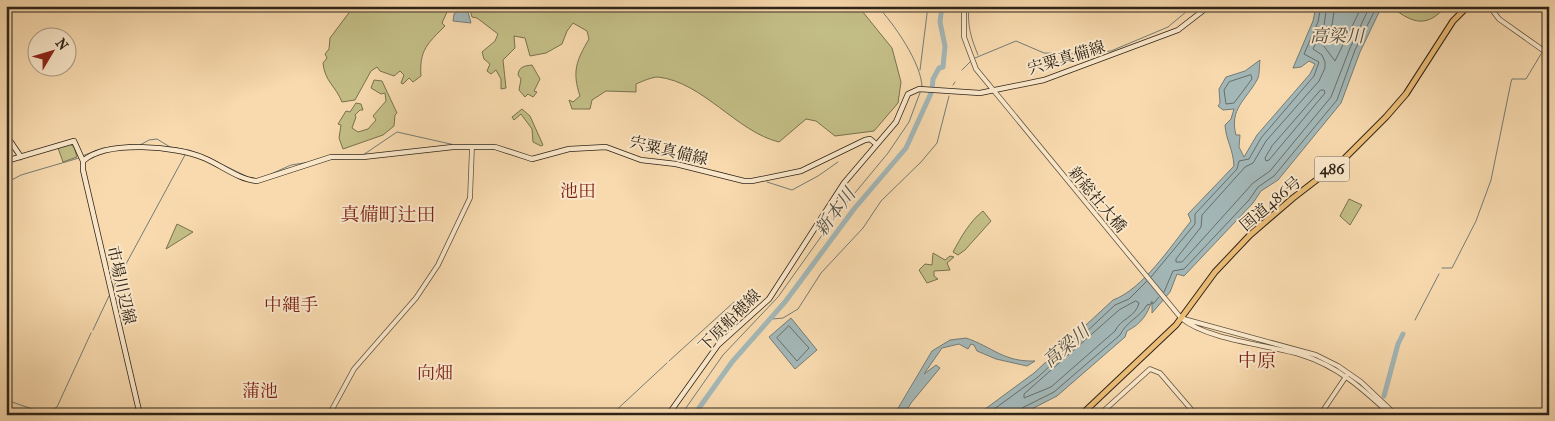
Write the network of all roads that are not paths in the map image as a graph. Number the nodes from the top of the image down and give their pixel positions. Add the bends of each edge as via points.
1 (964, 6) edge
2 (1209, 6) edge
3 (1467, 6) edge
4 (1489, 7) edge
5 (1549, 48) edge
6 (1546, 53) junction
7 (1549, 69) edge
8 (992, 90) junction
9 (6, 135) edge
10 (876, 144) junction
11 (472, 147) junction
12 (21, 157) junction
13 (6, 161) edge
14 (83, 161) junction
15 (1182, 318) junction
16 (1347, 374) junction
17 (140, 415) edge
18 (329, 415) edge
19 (668, 415) edge
20 (1081, 415) edge
21 (1099, 415) edge
22 (1196, 415) edge
23 (1320, 415) edge
24 (1391, 415) edge
25 (1396, 415) edge

1 - 8 street, 新総社大橋 via 962,22 968,54
2 - 8 main road, 宍粟真備線 via 1178,30 1136,47 1044,80
3 - 15 highway, 国道486号 / 486 via 1453,21 1397,105 1345,158 1250,235 1215,272
4 - 6 street
5 - 6 main road
6 - 7 main road
8 - 10 main road, 宍粟真備線 via 973,93 911,91 896,122
8 - 15 street, 新総社大橋
9 - 12 main road
10 - 11 main road, 宍粟真備線 via 870,139 865,140 801,171 748,181 641,160 606,147 569,149 532,159 495,147
10 - 19 main road, 下原船穂線 via 844,183 769,299 718,345
11 - 14 main road, 宍粟真備線 via 331,157 257,181 248,180 197,155 175,150 114,149
11 - 18 street via 470,198 438,265 416,298 352,372
12 - 13 main road
12 - 14 main road via 74,141
14 - 17 main road, 市場川辺線 via 82,170
15 - 16 street via 1240,338 1312,354
15 - 20 highway, 国道486号 / 486
16 - 23 street
16 - 24 street
16 - 25 street
21 - 22 street via 1150,370 1160,374

